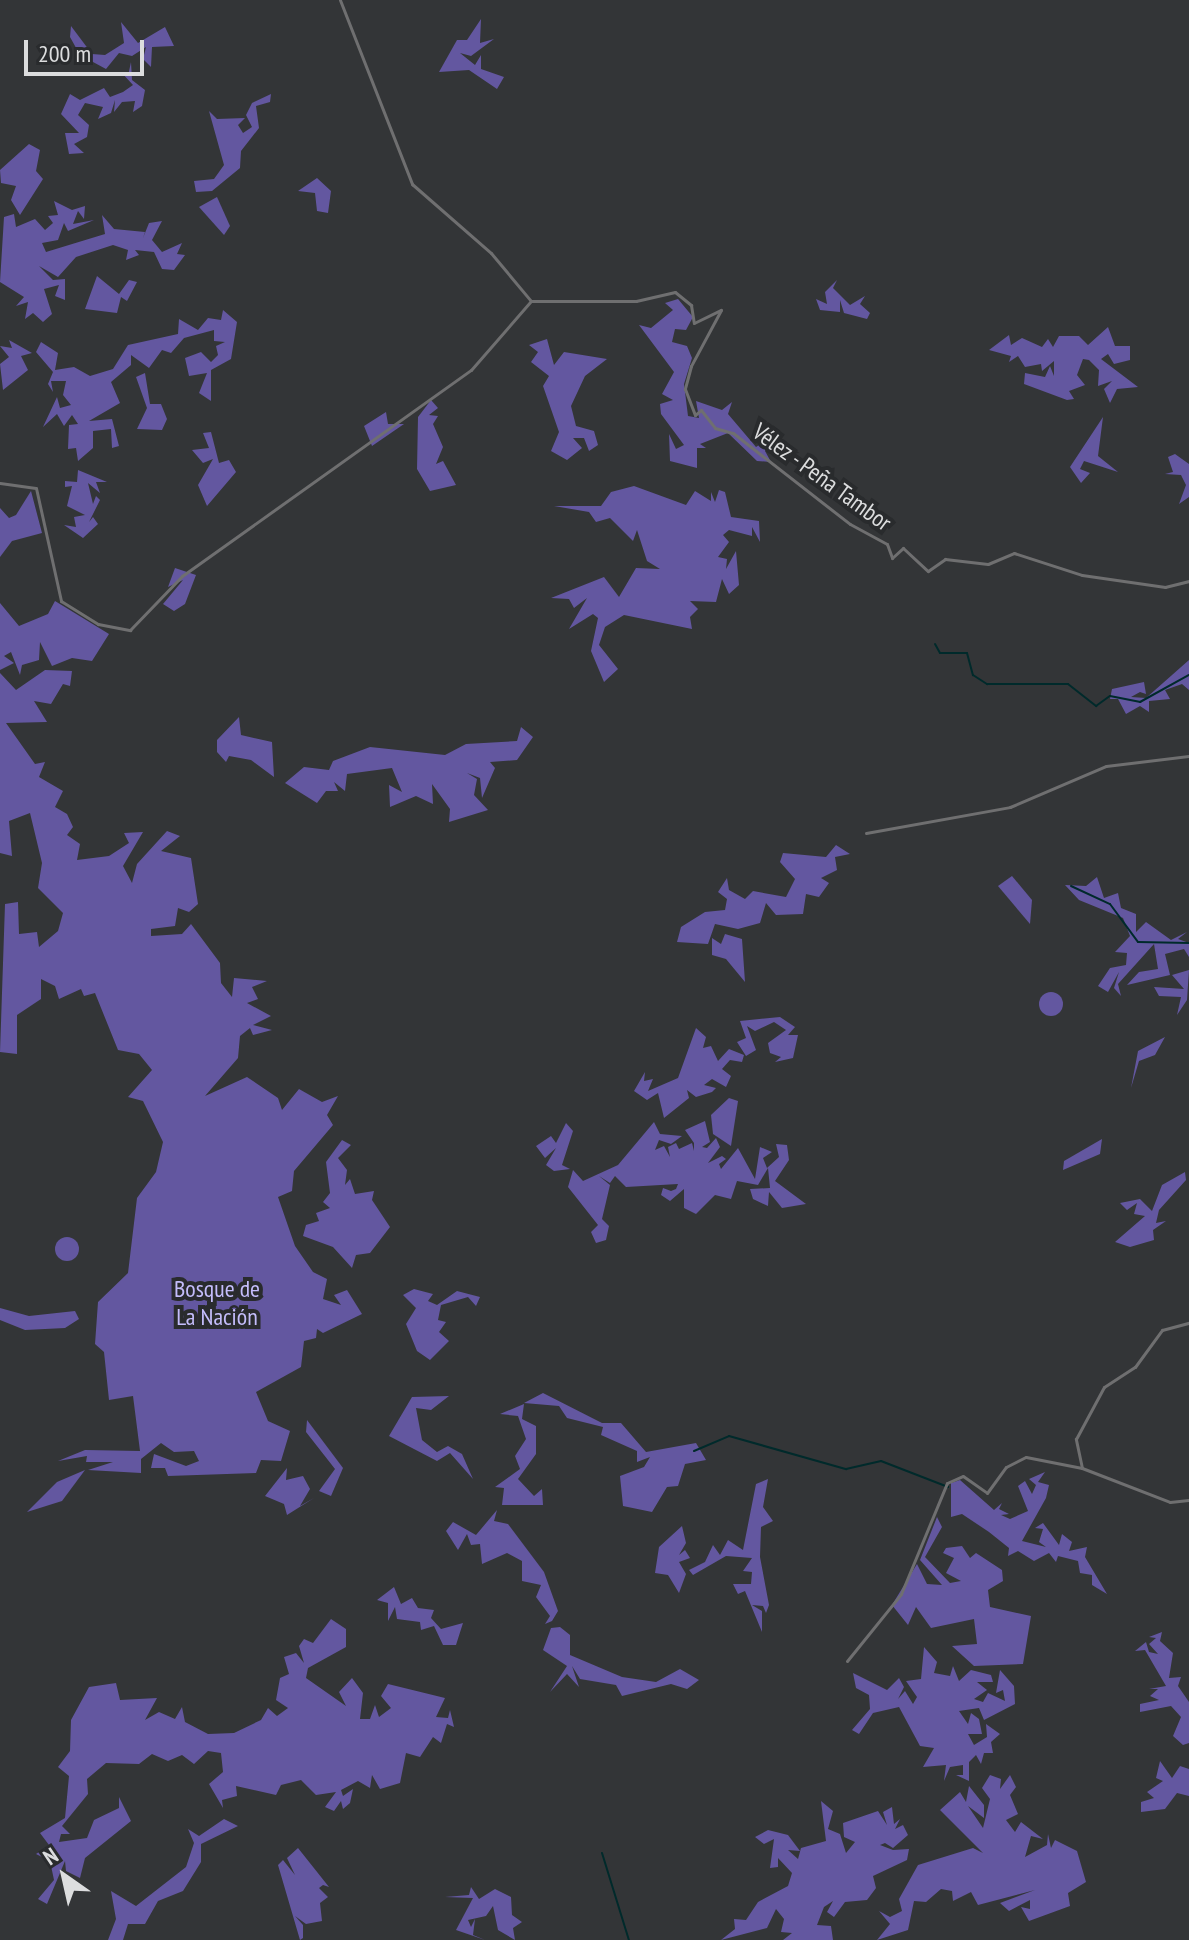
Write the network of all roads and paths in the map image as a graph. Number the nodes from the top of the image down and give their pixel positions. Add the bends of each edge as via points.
1 (340, 0) edge
2 (531, 301) junction
3 (0, 483) edge
4 (1189, 581) edge
5 (1189, 756) edge
6 (866, 833) dead end
7 (1189, 1323) edge
8 (1082, 1468) junction
9 (1189, 1500) edge
10 (847, 1661) dead end

1 - 2 street via 412,184 491,253
2 - 3 street via 471,370 182,576 130,630 98,624 61,601 36,488
2 - 4 street, Vélez - Peña Tambor via 636,301 675,292 691,305 694,323 721,310 691,366 685,389 695,415 701,410 715,428 733,433 850,524 887,544 894,560 903,548 928,571 945,559 988,564 1014,553 1082,575 1165,587
5 - 6 street via 1085,772 1010,807
7 - 8 street via 1162,1330 1135,1367 1104,1387 1076,1439
8 - 9 street via 1170,1502
8 - 10 street via 1026,1457 1006,1467 987,1493 963,1476 945,1486 906,1586

